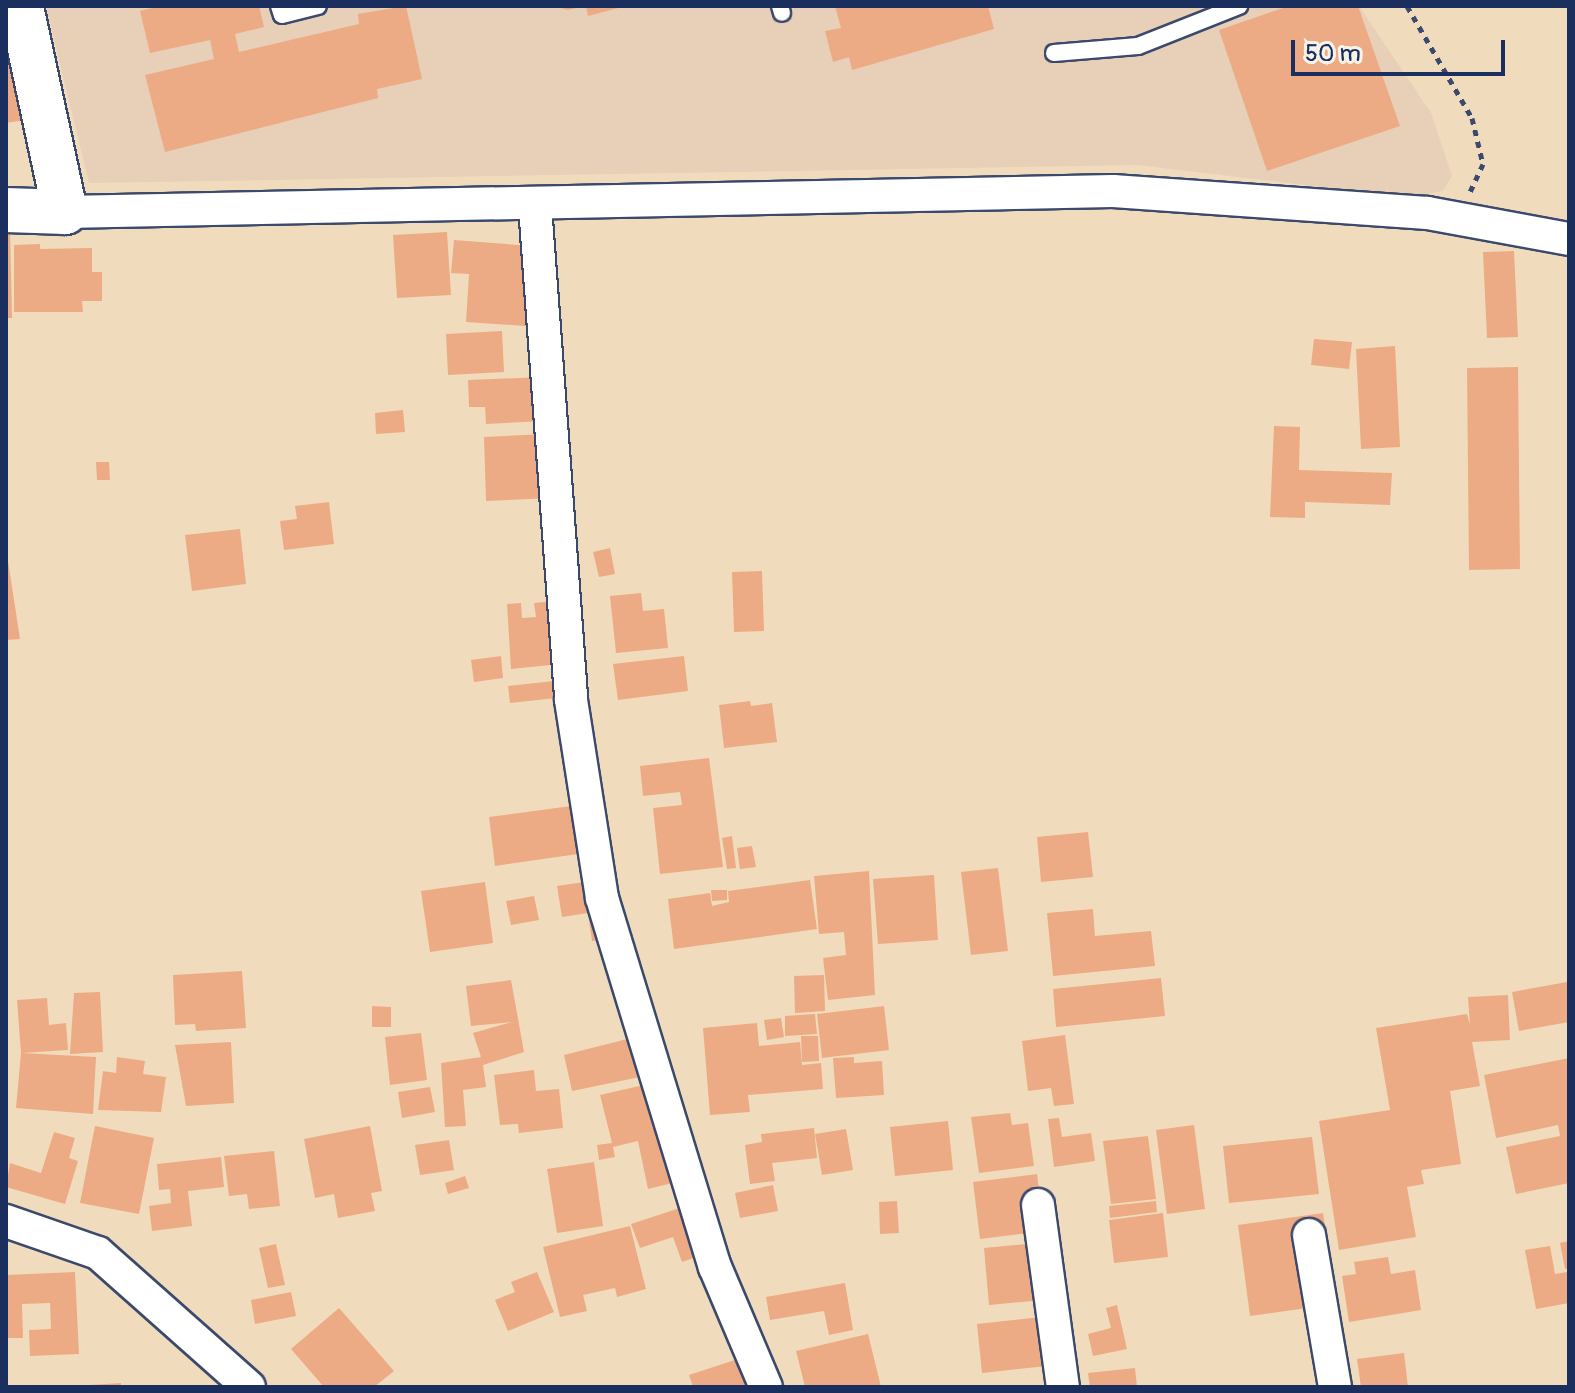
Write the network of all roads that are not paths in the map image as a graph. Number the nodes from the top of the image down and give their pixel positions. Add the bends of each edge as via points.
1 (21, 6) edge
2 (279, 6) edge
3 (318, 6) edge
4 (1239, 6) edge
5 (1054, 53) dead end
6 (535, 206) junction
7 (6, 210) edge
8 (65, 212) junction
9 (1569, 239) edge
10 (1038, 1205) dead end
11 (6, 1221) edge
12 (1309, 1235) dead end
13 (249, 1387) edge
14 (766, 1387) edge
15 (1063, 1387) edge
16 (1335, 1387) edge

1 - 8 street
2 - 3 lane via 282,15
4 - 5 lane via 1138,46
6 - 8 street
6 - 9 street via 1113,191 1427,213
6 - 14 street via 571,700 602,898 715,1267
7 - 8 street
10 - 15 street
11 - 13 street via 98,1253
12 - 16 street

